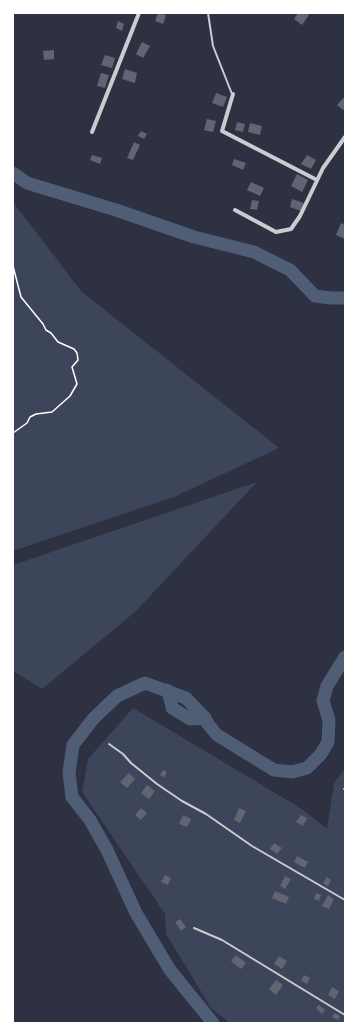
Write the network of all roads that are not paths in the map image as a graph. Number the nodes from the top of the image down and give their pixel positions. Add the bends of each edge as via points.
1 (139, 13) edge
2 (208, 13) edge
3 (232, 94) joint
4 (92, 132) dead end
5 (345, 137) edge
6 (317, 180) junction
7 (235, 210) dead end
8 (109, 744) dead end
9 (345, 900) edge
10 (194, 928) dead end
11 (345, 1015) edge

1 - 4 street
2 - 3 lane via 213,46
3 - 6 street via 222,131
5 - 6 street via 322,168
6 - 7 street via 291,229 276,232
8 - 9 lane via 130,763 182,801 206,814 252,846
10 - 11 lane via 222,940

